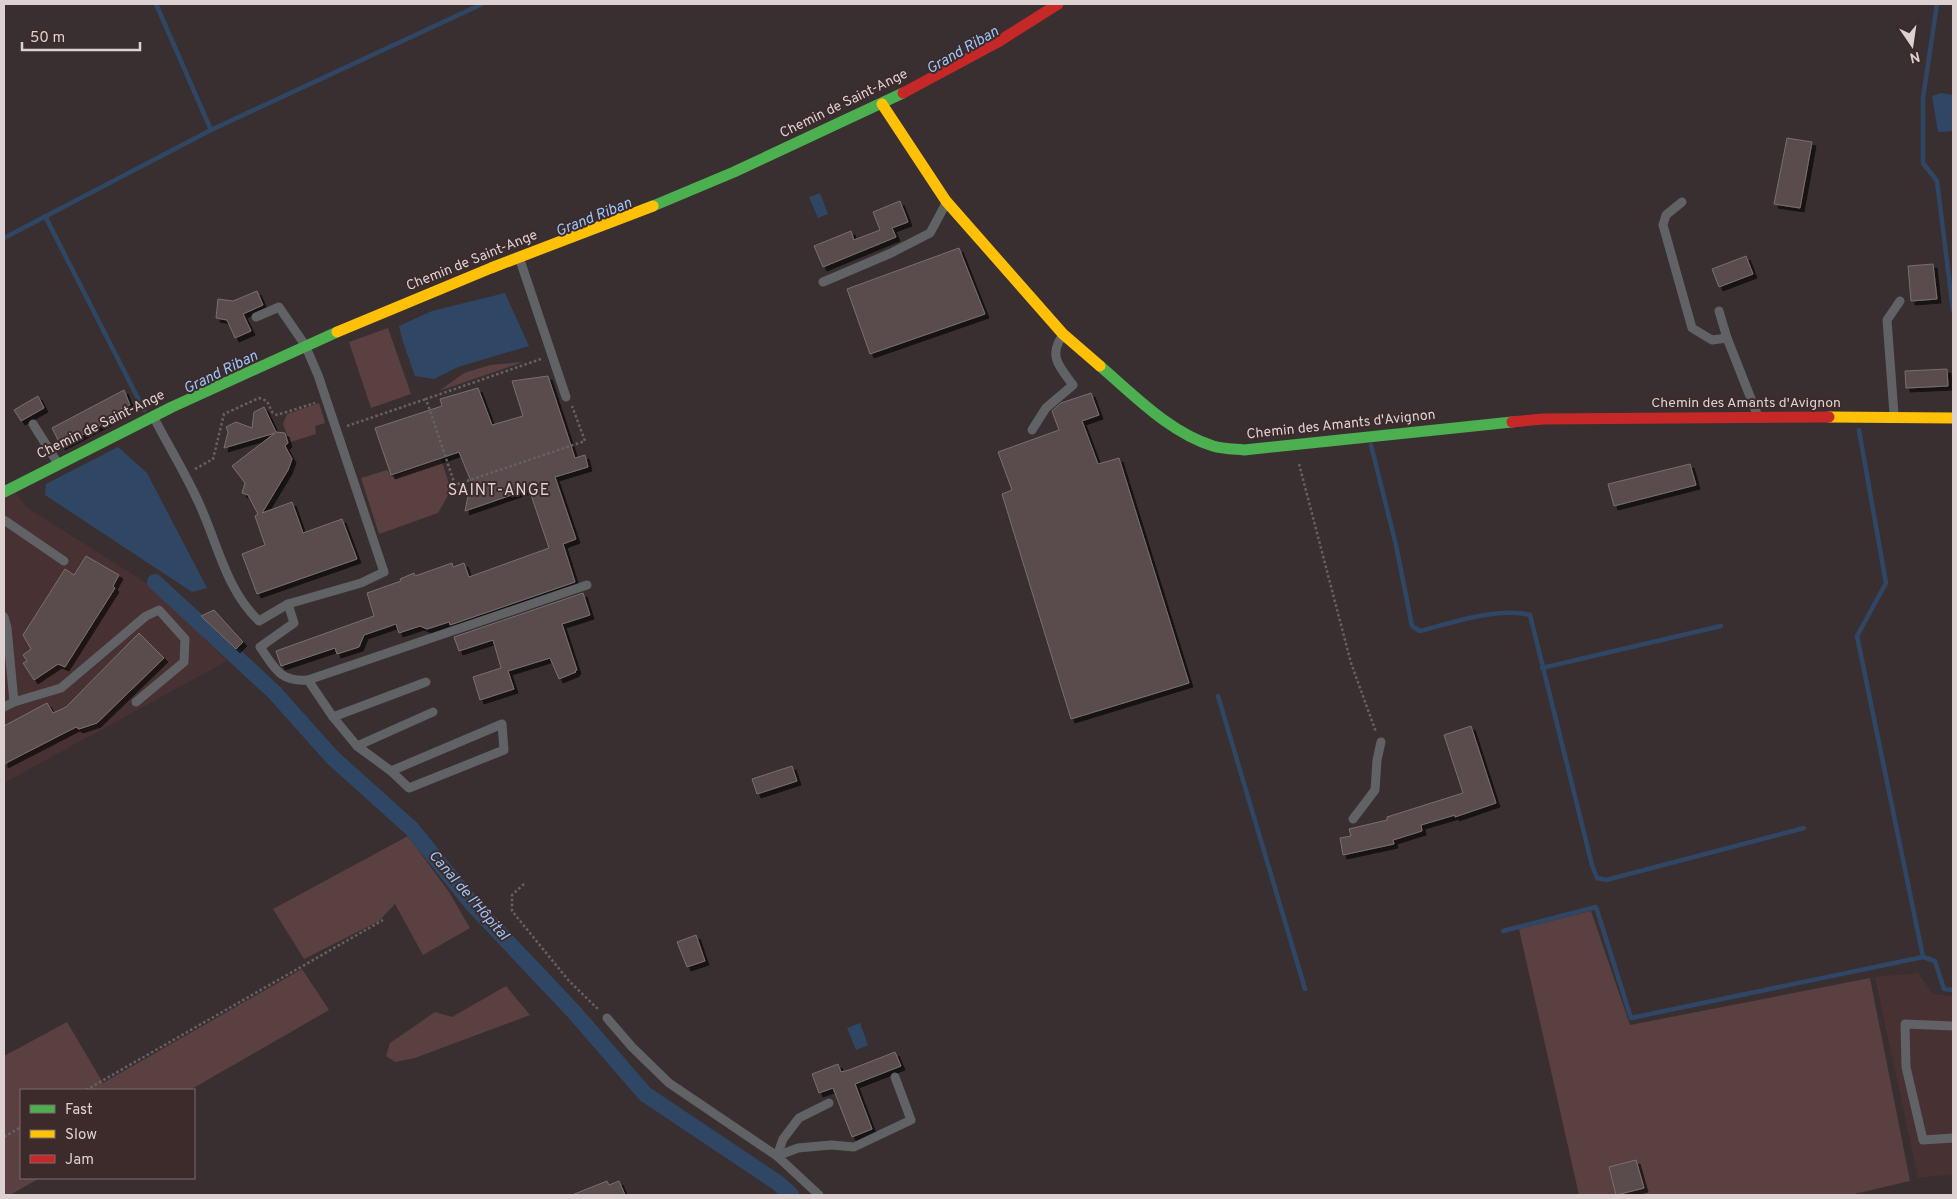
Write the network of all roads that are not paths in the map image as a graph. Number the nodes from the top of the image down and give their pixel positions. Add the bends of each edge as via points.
1 (1058, 4) edge
2 (882, 104) junction
3 (946, 202) junction
4 (1682, 202) dead end
5 (519, 258) junction
6 (822, 282) dead end
7 (1900, 301) dead end
8 (1719, 311) dead end
9 (256, 318) dead end
10 (1063, 334) junction
11 (1726, 338) junction
12 (305, 345) junction
13 (566, 397) road end
14 (153, 415) junction
15 (1758, 418) junction
16 (1894, 418) junction
17 (1953, 418) edge
18 (33, 424) dead end
19 (1032, 430) dead end
20 (57, 463) junction
21 (4, 492) edge
22 (4, 520) edge
23 (64, 561) dead end
24 (587, 585) dead end
25 (288, 604) junction
26 (4, 617) edge
27 (308, 680) junction
28 (426, 682) dead end
29 (14, 702) junction
30 (136, 702) dead end
31 (4, 707) edge
32 (433, 712) dead end
33 (333, 717) junction
34 (1381, 742) road end
35 (357, 746) junction
36 (391, 771) junction
37 (1353, 819) dead end
38 (607, 1018) road end
39 (1953, 1026) edge
40 (895, 1077) dead end
41 (829, 1104) dead end
42 (1953, 1138) edge
43 (777, 1156) junction
44 (820, 1195) edge

1 - 2 street, Chemin de Saint-Ange via 983,50
2 - 3 street, Chemin des Amants d'Avignon
2 - 5 street, Chemin de Saint-Ange via 712,182
3 - 6 lane via 930,233
3 - 10 street, Chemin des Amants d'Avignon
4 - 11 lane via 1666,215 1662,225 1692,328 1712,340
5 - 12 street, Chemin de Saint-Ange
5 - 13 lane
7 - 16 lane via 1887,320
8 - 11 lane
9 - 12 lane via 279,307
10 - 15 street, Chemin des Amants d'Avignon via 1162,419 1190,437 1215,447 1244,450 1543,419
10 - 19 lane via 1056,345 1056,362 1073,385 1046,408
11 - 15 lane
12 - 14 street, Chemin de Saint-Ange
12 - 25 lane via 384,572 361,583
14 - 20 street, Chemin de Saint-Ange
14 - 25 lane via 197,499 233,587 246,610 258,622
15 - 16 street, Chemin des Amants d'Avignon
16 - 17 street, Chemin des Amants d'Avignon
18 - 20 lane
20 - 21 street, Chemin de Saint-Ange
22 - 23 lane
24 - 27 lane
25 - 27 lane via 294,623 260,647 279,674 296,681
26 - 29 lane
27 - 33 lane
28 - 33 lane
29 - 30 lane via 61,688 146,616 159,610 185,639 184,662
29 - 31 lane
32 - 35 lane
33 - 35 lane
34 - 37 lane via 1375,790
35 - 36 lane
36 - 36 lane via 476,734 502,724 504,750 408,788
38 - 43 lane via 669,1083
39 - 42 lane via 1905,1024 1906,1067 1923,1140
40 - 43 lane via 911,1120 854,1147 798,1148
41 - 43 lane via 799,1118 783,1139
43 - 44 lane

